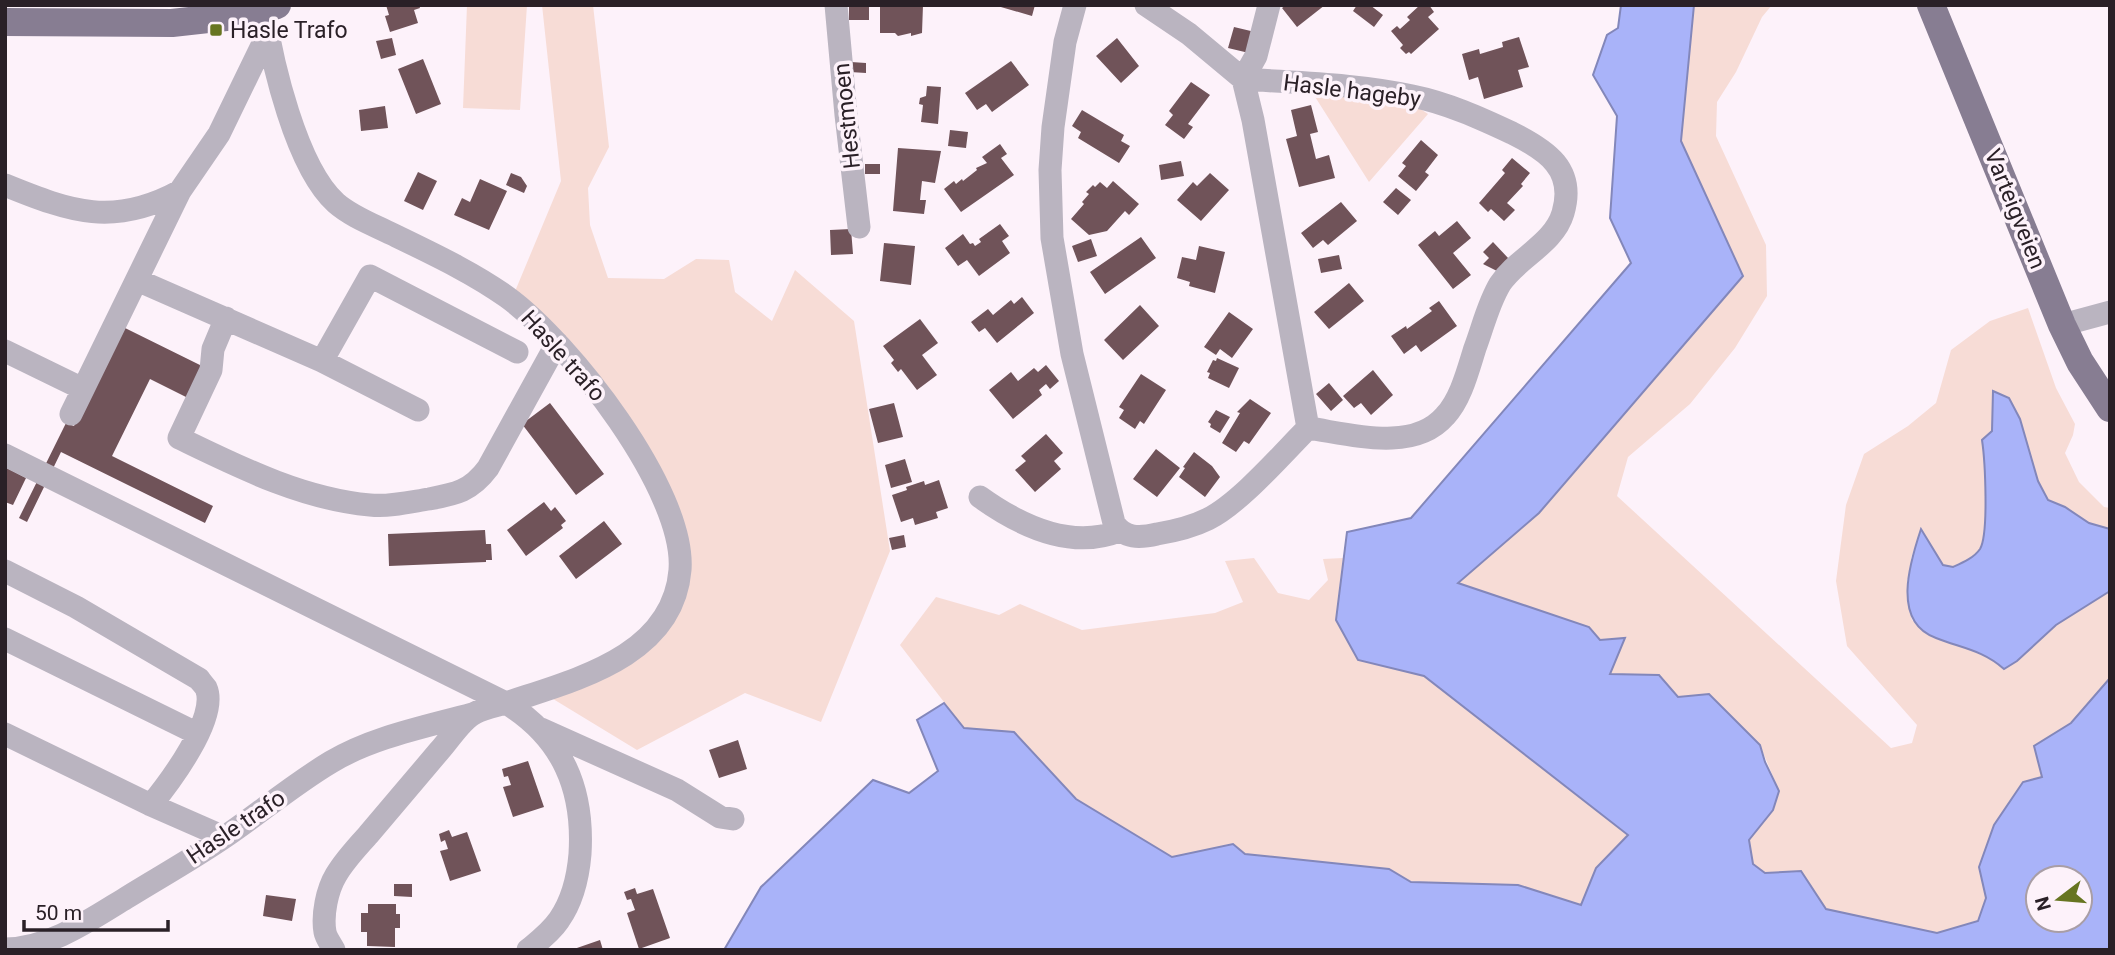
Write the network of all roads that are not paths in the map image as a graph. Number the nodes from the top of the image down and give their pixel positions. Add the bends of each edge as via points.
1 (836, 5) edge
2 (1075, 5) edge
3 (1146, 5) edge
4 (1269, 5) edge
5 (1931, 5) edge
6 (270, 16) edge
7 (5, 22) edge
8 (1243, 79) junction
9 (5, 185) edge
10 (180, 191) junction
11 (859, 227) dead end
12 (137, 281) junction
13 (2110, 312) edge
14 (226, 318) junction
15 (2062, 325) junction
16 (557, 343) junction
17 (5, 351) edge
18 (517, 352) dead end
19 (322, 361) junction
20 (83, 389) junction
21 (2110, 408) edge
22 (418, 410) dead end
23 (71, 414) dead end
24 (1308, 428) junction
25 (5, 455) edge
26 (980, 497) dead end
27 (1119, 531) junction
28 (5, 571) edge
29 (5, 639) edge
30 (506, 703) junction
31 (472, 714) junction
32 (538, 727) junction
33 (5, 734) edge
34 (198, 734) junction
35 (151, 805) junction
36 (733, 819) dead end
37 (224, 837) junction
38 (33, 948) edge
39 (5, 949) edge
40 (334, 950) edge
41 (528, 950) edge

1 - 11 street, Hestmoen
2 - 27 street via 1053,127 1052,239 1072,354
3 - 8 street
4 - 8 street via 1256,56
5 - 15 main road, Varteigveien
6 - 7 main road via 172,23
6 - 10 street via 219,134
6 - 16 street, Hasle trafo via 289,113 305,157 336,203 506,296
8 - 24 street, Hasle hageby
8 - 24 street, Hasle hageby via 1368,89 1431,100 1537,146 1557,164 1565,184 1559,223 1496,291 1446,416 1428,430 1399,438
9 - 10 street via 66,208 95,213 136,210
10 - 12 street
12 - 14 street
12 - 20 street
13 - 15 street
14 - 16 street via 213,349 211,370 179,438 300,491 372,505 444,496 478,482
14 - 19 street
15 - 21 main road, Varteigveien
16 - 30 street, Hasle trafo via 596,388 655,482 673,519 680,573 667,612 638,648 614,663
17 - 20 street
18 - 19 street via 370,276
19 - 22 street
20 - 23 street
24 - 27 street via 1209,519 1145,537
25 - 30 street
26 - 27 street via 1018,522 1045,531 1089,539
28 - 34 street via 199,679 208,698
29 - 34 street
30 - 31 street, Hasle trafo
30 - 32 street
31 - 37 street, Hasle trafo via 345,754
31 - 40 street via 335,876 326,901 325,933
32 - 36 street via 677,790 720,817
32 - 41 street via 576,791 581,833 573,896 554,927
33 - 35 street
34 - 35 street via 180,769
35 - 37 street
37 - 38 street, Hasle trafo via 92,919
38 - 39 street, Hasle trafo

